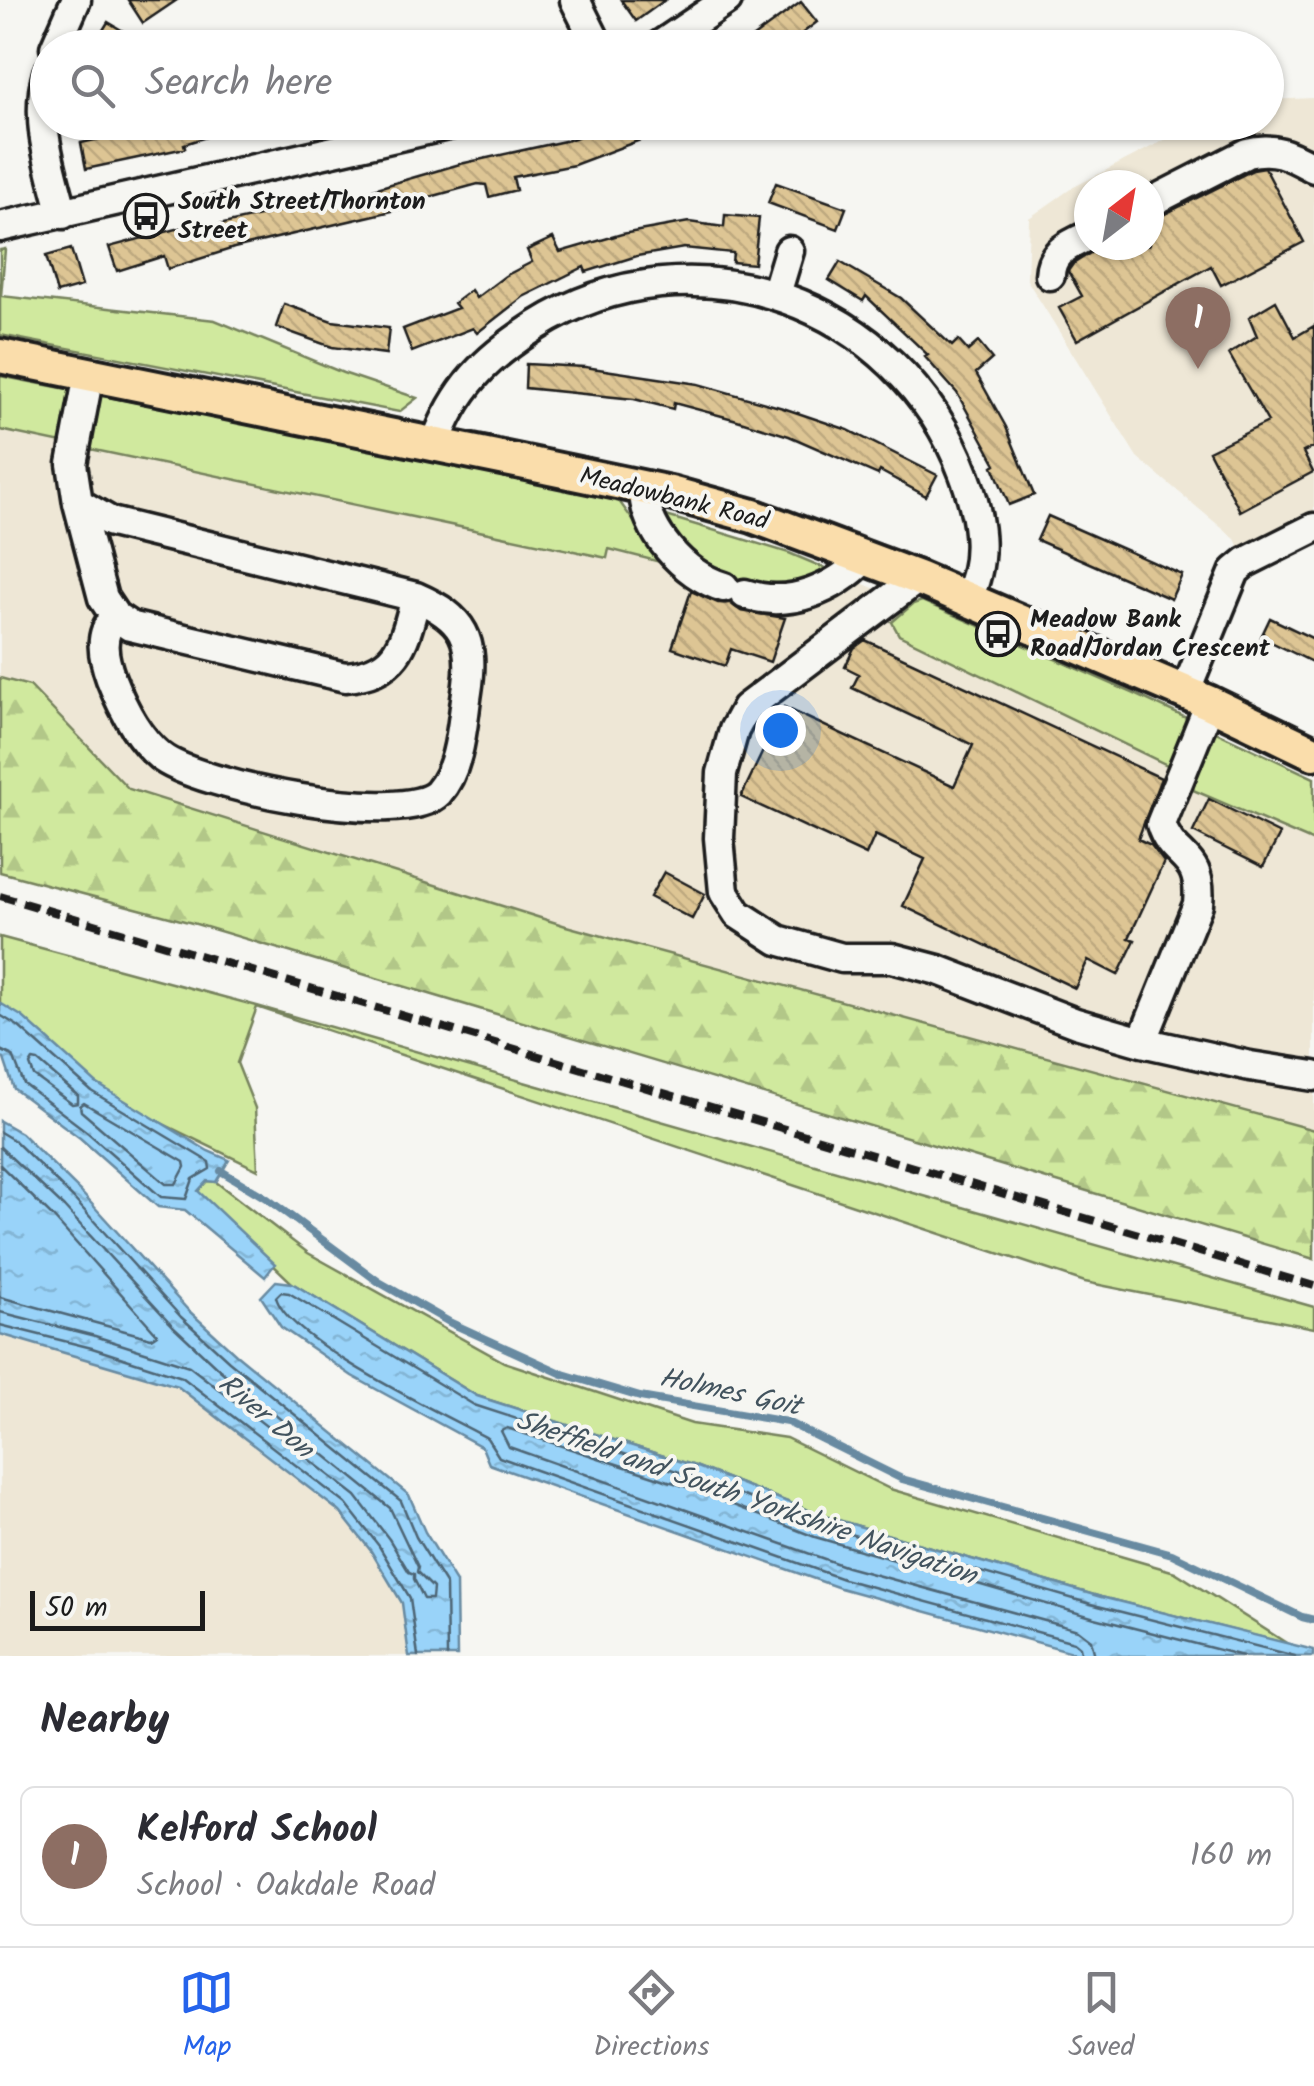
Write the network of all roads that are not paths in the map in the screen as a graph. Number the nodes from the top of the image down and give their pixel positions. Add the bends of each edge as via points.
1 (76, 0) edge
2 (575, 0) edge
3 (727, 0) edge
4 (63, 30) edge
5 (590, 30) edge
6 (683, 30) edge
7 (45, 140) edge
8 (383, 140) edge
9 (1314, 168) edge
10 (1164, 195) edge
11 (63, 214) junction
12 (0, 227) edge
13 (1074, 243) edge
14 (789, 252) dead end
15 (1050, 275) dead end
16 (776, 294) junction
17 (0, 356) edge
18 (88, 374) junction
19 (435, 445) junction
20 (644, 488) junction
21 (78, 503) junction
22 (1314, 528) edge
23 (866, 556) junction
24 (918, 578) junction
25 (416, 596) junction
26 (967, 599) junction
27 (115, 616) junction
28 (1198, 698) junction
29 (1314, 752) edge
30 (1142, 1042) junction
31 (1314, 1076) edge

1 - 4 street
2 - 5 street
3 - 6 street
7 - 11 street
8 - 11 street
9 - 10 street via 1264,148
11 - 12 street
13 - 15 street via 1052,258
14 - 16 street
16 - 19 street via 691,280 629,288 556,314 507,344 461,388
16 - 26 street via 816,311 881,356 943,428 978,520 981,554
17 - 18 main road, Meadowbank Road
18 - 19 main road, Meadowbank Road
18 - 21 street via 72,464
19 - 20 main road, Meadowbank Road
20 - 23 main road, Meadowbank Road via 753,516
20 - 23 street via 644,506 678,560 706,582 767,602 830,586
21 - 25 street via 112,522
21 - 27 street via 103,598
22 - 28 street via 1235,571
23 - 24 main road, Meadowbank Road
24 - 26 main road, Meadowbank Road
24 - 30 street via 746,708 722,773 724,892 738,914 778,940 842,958 892,958 938,970
25 - 27 street via 394,658 371,675 345,677 130,626
25 - 27 street via 455,620 469,642 470,673 457,755 437,794 414,806 264,794 162,758 118,698 104,660 106,626
26 - 28 main road, Meadowbank Road
28 - 29 main road, Meadowbank Road
28 - 30 street via 1161,824 1195,868 1198,904
30 - 31 street

